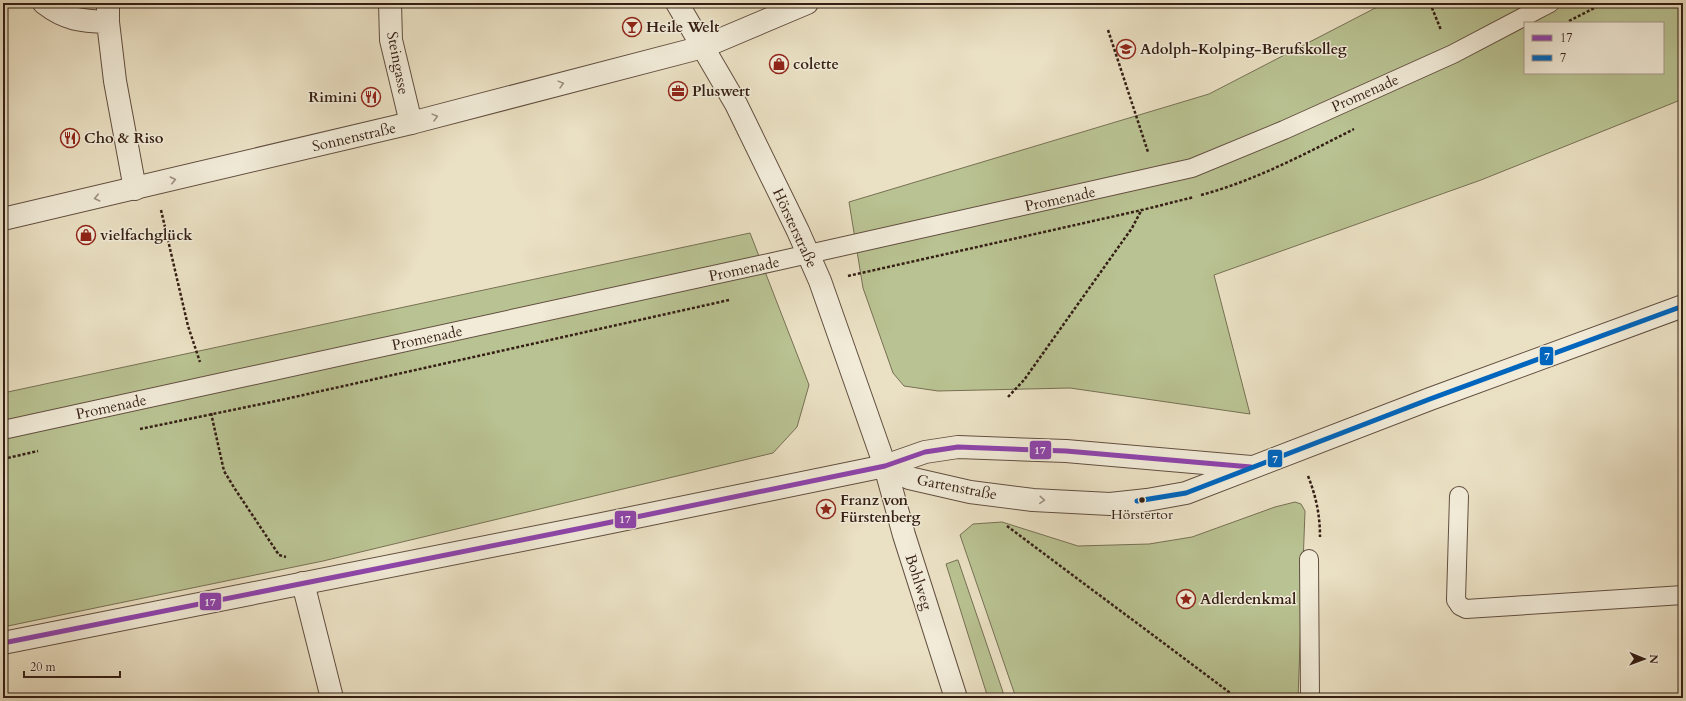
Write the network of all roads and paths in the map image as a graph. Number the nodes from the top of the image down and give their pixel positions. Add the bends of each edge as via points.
1 (44, 3) edge
2 (390, 3) edge
3 (677, 3) edge
4 (807, 3) edge
5 (1550, 3) edge
6 (1604, 3) edge
7 (108, 13) edge
8 (1568, 22) edge
9 (1447, 26) dead end
10 (1108, 30) dead end
11 (1434, 32) dead end
12 (703, 47) junction
13 (411, 123) junction
14 (1154, 149) dead end
15 (1147, 150) junction
16 (1140, 152) dead end
17 (1151, 179) junction
18 (135, 189) junction
19 (3, 219) edge
20 (809, 254) junction
21 (1683, 306) edge
22 (205, 387) junction
23 (1008, 397) dead end
24 (138, 429) dead end
25 (3, 430) edge
26 (1297, 449) junction
27 (41, 451) dead end
28 (3, 459) edge
29 (885, 466) junction
30 (1251, 467) junction
31 (1459, 496) dead end
32 (1002, 522) dead end
33 (1309, 560) joint
34 (304, 590) junction
35 (1683, 595) edge
36 (3, 643) edge
37 (332, 698) edge
38 (956, 698) edge
39 (1237, 698) edge
40 (1310, 698) edge

1 - 7 street via 63,16 80,21
2 - 13 street, Steingasse via 391,40
3 - 12 street, Hörsterstraße
4 - 12 street, Sonnenstraße
5 - 17 lane, Promenade via 1453,54 1291,126 1192,168
6 - 8 path
7 - 18 street via 115,81
9 - 11 path
10 - 15 path
13 -> 12 street, Sonnenstraße
12 - 20 street, Hörsterstraße via 736,104
18 -> 13 street, Sonnenstraße
14 - 15 path
15 - 16 path
15 - 17 path
17 - 20 lane, Promenade
17 - 23 path via 1149,192 1132,228 1024,380
18 -> 19 street, Sonnenstraße
18 - 22 path via 157,193
20 - 22 lane, Promenade
20 - 29 street, Hörsterstraße
21 - 26 street, Gartenstraße
22 - 25 lane, Promenade
24 - 34 path, Promenade via 211,415 224,471 278,555 301,562
26 - 30 street, Gartenstraße
26 - 33 path via 1314,490 1320,516 1320,554
27 - 28 path
29 - 30 street, Gartenstraße via 924,452 958,447 1066,451
29 -> 30 street, Gartenstraße via 909,478 970,492 1032,500 1110,504 1186,493
29 - 34 street via 597,525
29 - 38 street, Bohlweg
31 - 35 lane via 1456,600 1466,609
32 - 39 path
33 - 40 lane
34 - 36 street
34 - 37 street

